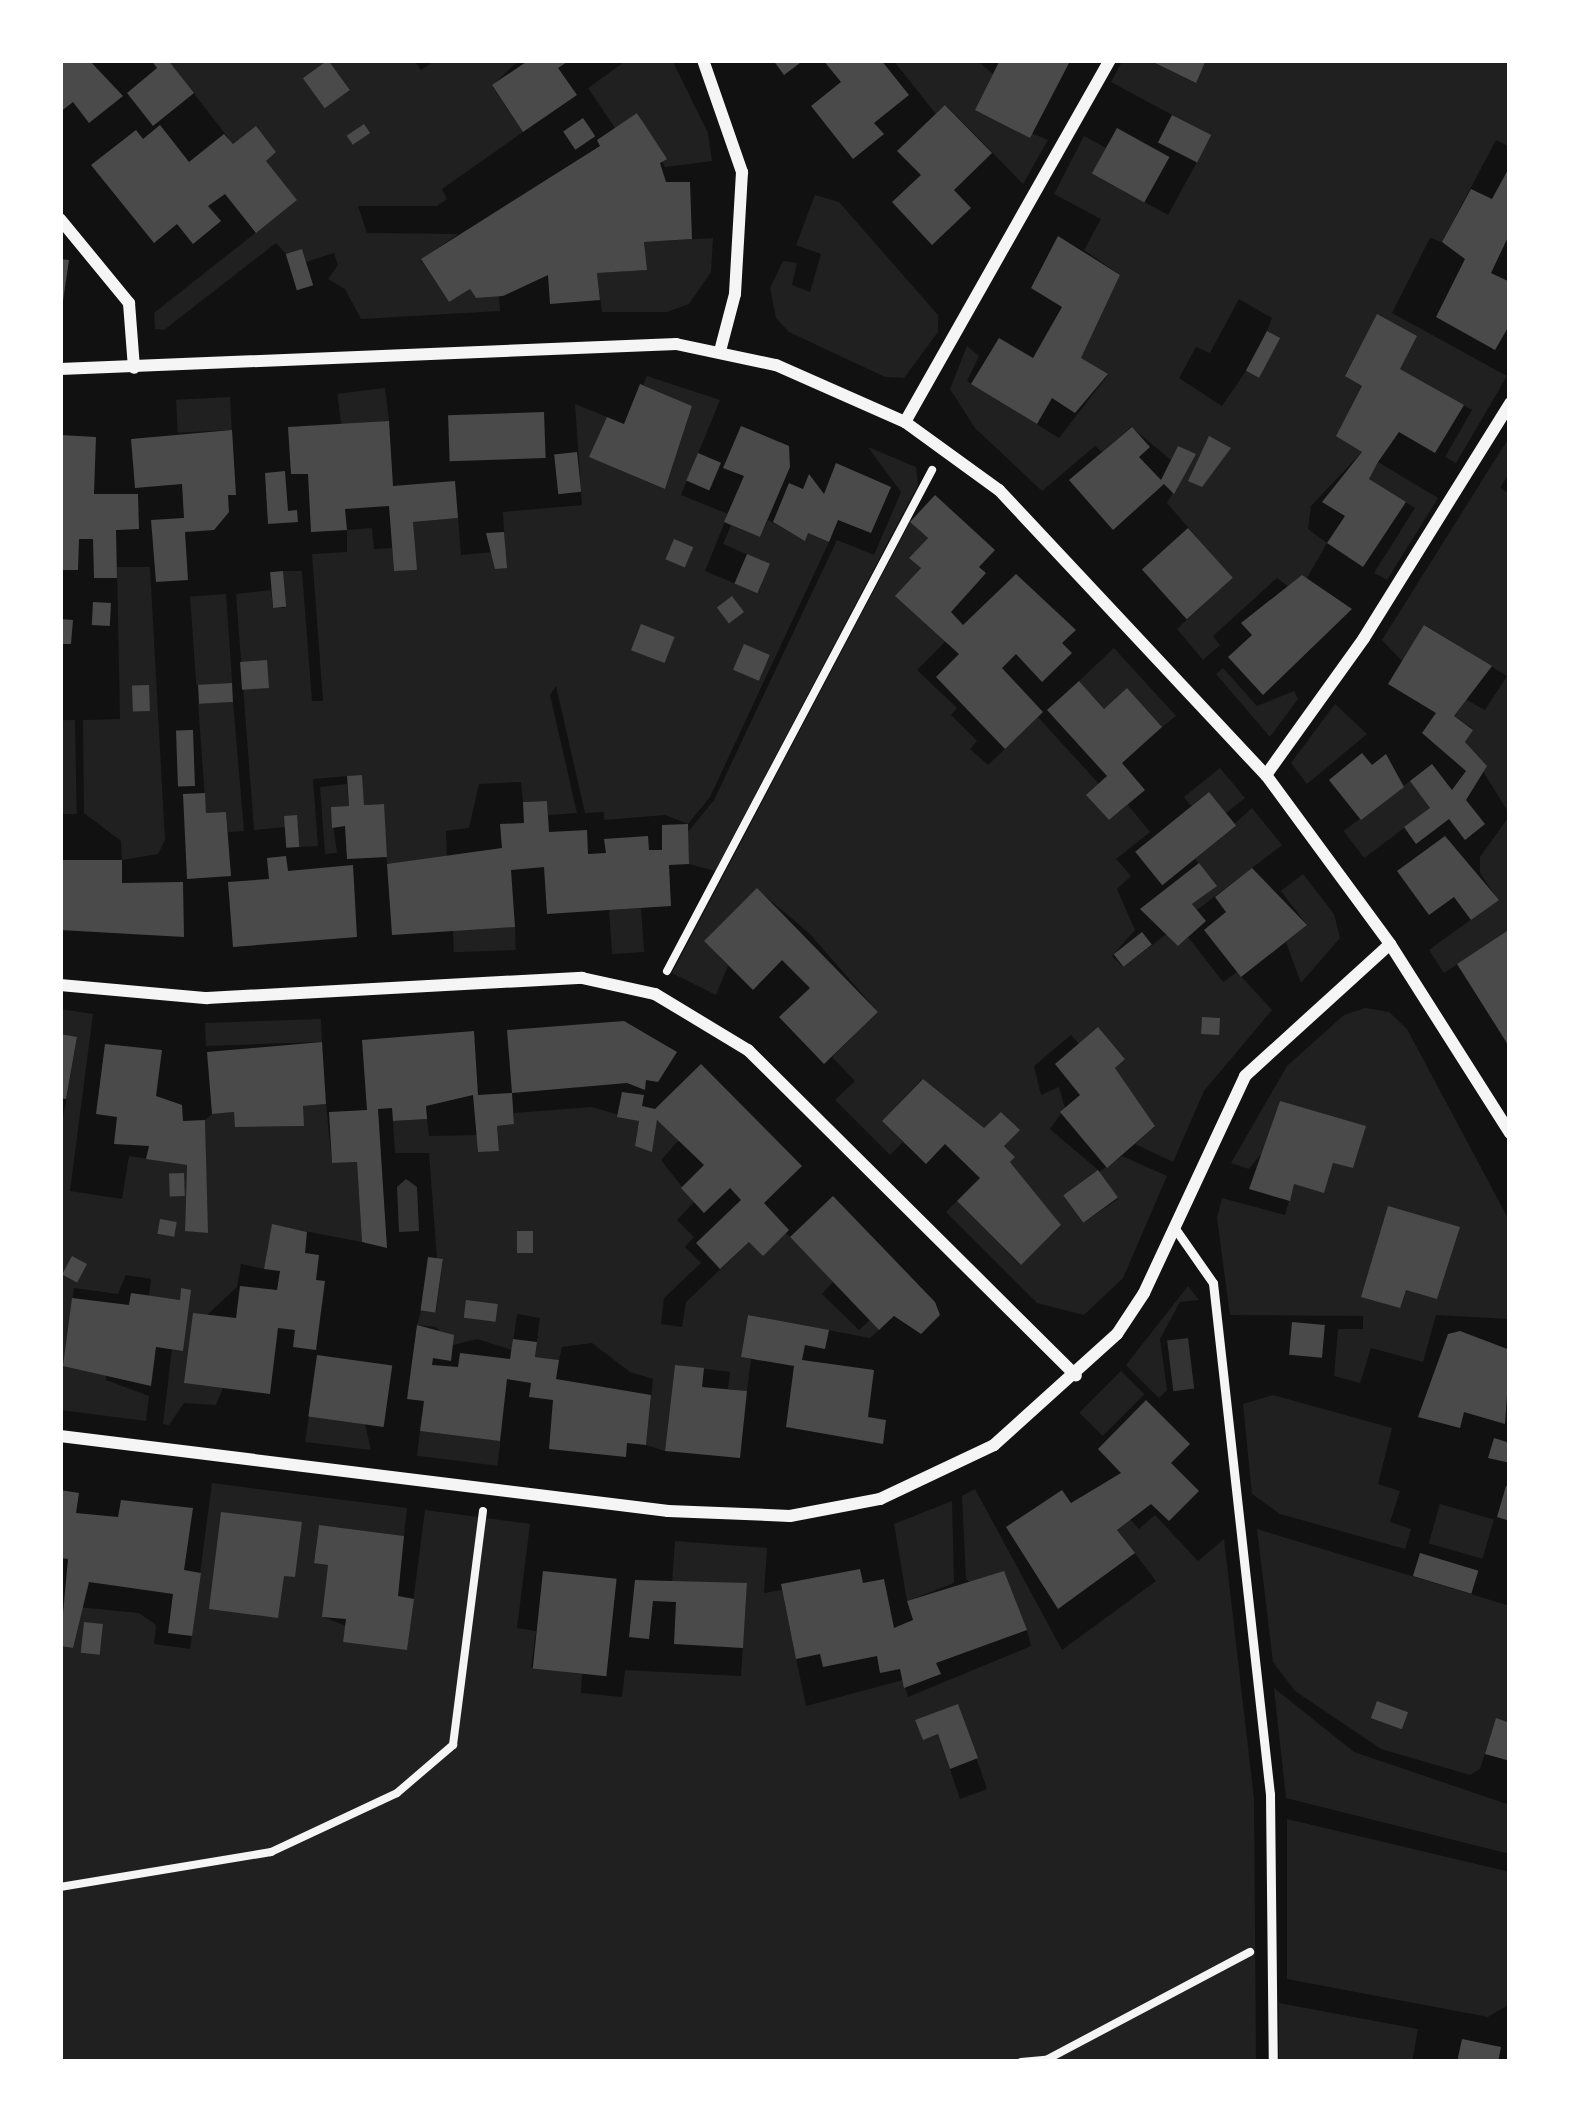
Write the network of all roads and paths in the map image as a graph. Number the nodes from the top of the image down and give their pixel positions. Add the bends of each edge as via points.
1 (704, 60) edge
2 (1109, 60) edge
3 (60, 219) edge
4 (720, 351) junction
5 (134, 368) junction
6 (60, 369) edge
7 (1510, 403) edge
8 (905, 422) junction
9 (944, 447) junction
10 (1266, 775) junction
11 (1390, 944) junction
12 (60, 986) edge
13 (655, 994) junction
14 (1510, 1133) edge
15 (1174, 1227) junction
16 (1076, 1376) junction
17 (60, 1436) edge
18 (485, 1491) junction
19 (60, 1887) edge
20 (1272, 1941) junction
21 (1021, 2062) edge
22 (1273, 2062) edge

1 - 4 street via 729,118 743,196 736,294
2 - 8 street
3 - 5 street via 129,303
4 - 5 street via 601,343
4 - 8 street via 776,365
5 - 6 street
7 - 10 street via 1364,638
8 - 9 street
9 - 10 street via 1078,568
9 - 13 path
10 - 11 street
11 - 14 street
11 - 15 street via 1252,1065
12 - 13 street via 207,998 583,978
13 - 16 street via 748,1050
15 - 16 street via 1144,1293
15 - 20 lane via 1213,1283 1270,1794
16 - 18 street via 994,1445 948,1470 829,1511 742,1516
17 - 18 street
18 - 19 path via 453,1745 397,1793 271,1852
20 - 21 path via 1046,2060
20 - 22 lane

